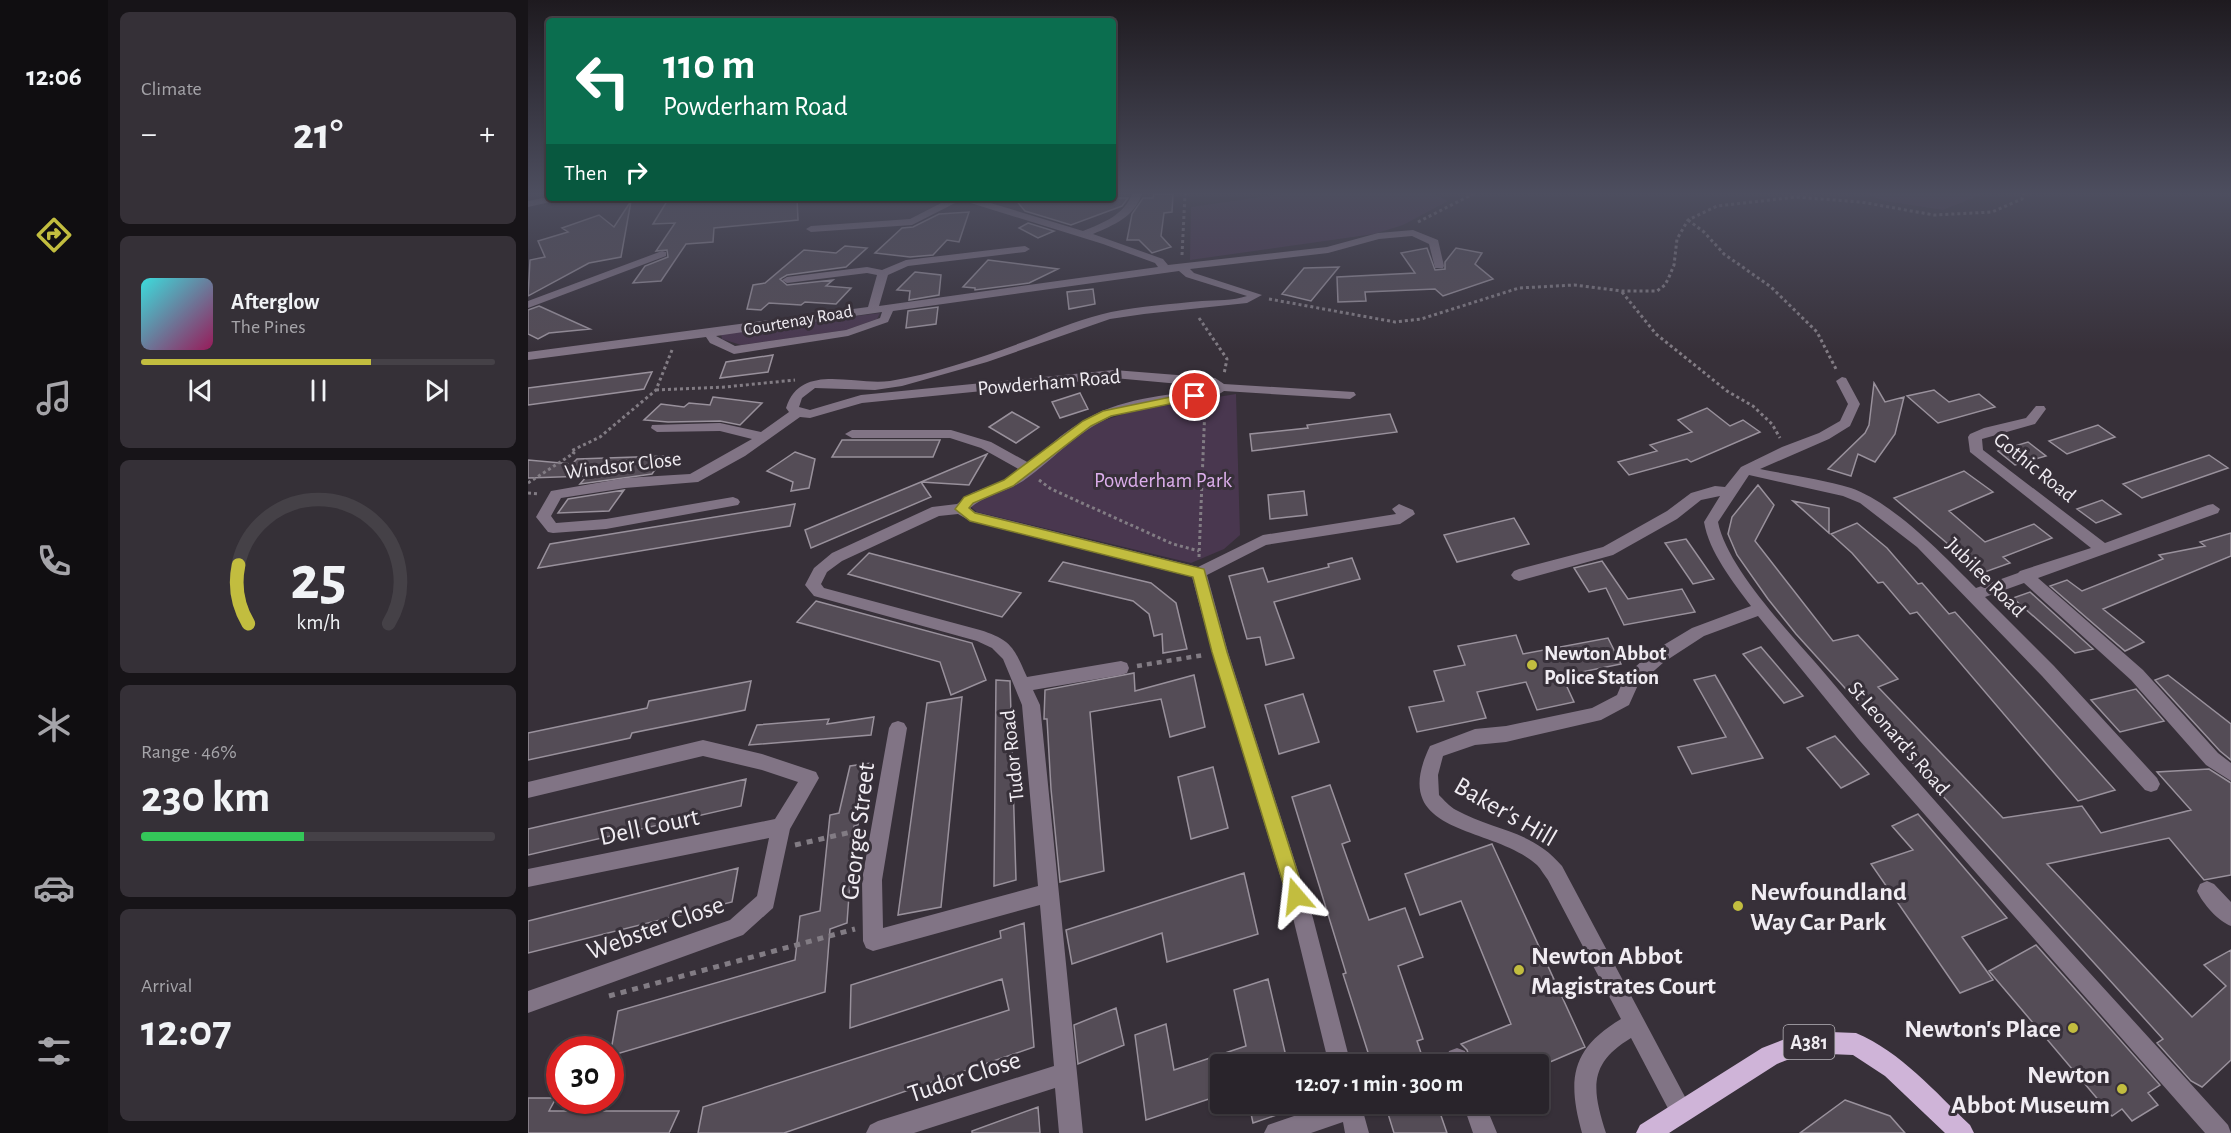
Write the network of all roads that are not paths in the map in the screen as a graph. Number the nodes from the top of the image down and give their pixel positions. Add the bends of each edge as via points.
1 (1118, 247) edge
2 (1339, 247) edge
3 (1435, 247) edge
4 (1025, 249) dead end
5 (662, 254) dead end
6 (1439, 266) dead end
7 (1181, 267) junction
8 (1165, 269) junction
9 (883, 273) junction
10 (787, 280) dead end
11 (528, 305) edge
12 (887, 307) junction
13 (873, 309) junction
14 (709, 333) junction
15 (528, 356) edge
16 (1842, 381) road end
17 (1222, 383) junction
18 (1350, 395) dead end
19 (2040, 409) dead end
20 (797, 412) junction
21 (657, 428) dead end
22 (852, 434) dead end
23 (763, 437) junction
24 (1027, 470) junction
25 (1746, 470) junction
26 (1729, 492) junction
27 (733, 502) dead end
28 (961, 509) junction
29 (1399, 509) dead end
30 (2213, 509) dead end
31 (2103, 549) junction
32 (1199, 573) junction
33 (1519, 574) dead end
34 (2025, 575) junction
35 (1975, 595) junction
36 (1761, 609) junction
37 (1121, 668) road end
38 (1023, 685) junction
39 (898, 728) dead end
40 (2231, 773) edge
41 (2151, 784) dead end
42 (528, 790) edge
43 (781, 827) junction
44 (528, 878) edge
45 (2206, 891) dead end
46 (1048, 893) junction
47 (2231, 916) edge
48 (528, 1002) edge
49 (1635, 1023) junction
50 (1337, 1054) edge
51 (1067, 1073) junction
52 (1681, 1110) junction
53 (1329, 1114) edge
54 (1353, 1114) edge
55 (1478, 1114) edge
56 (878, 1133) edge
57 (1071, 1133) edge
58 (1276, 1133) edge
59 (1357, 1133) edge
60 (1485, 1133) edge
61 (1594, 1133) edge
62 (1647, 1133) edge
63 (1962, 1133) edge
64 (2220, 1133) edge

1 - 8 street via 1159,261
2 - 7 street, Courtenay Road
3 - 6 street, Courtenay Road
4 - 9 street via 906,263
5 - 11 street
7 - 8 street, Courtenay Road
7 - 20 street, Powderham Road via 1190,275 1256,295 1239,301 1102,318 975,362 887,386 849,386 834,381 814,384 793,400 792,408
8 - 12 street, Courtenay Road
9 - 10 street via 867,270
9 - 13 street
12 - 13 street, Courtenay Road
12 - 14 street, Courtenay Road via 884,320 848,333 734,350 714,341
13 - 14 street, Courtenay Road
14 - 15 street, Courtenay Road
16 - 25 street, St Leonard's Road via 1854,404 1845,423
17 - 18 street
17 - 20 street, Powderham Road via 1114,374 861,399 810,414
17 - 24 street, Powderham Road via 1213,393 1107,413
19 - 31 street, Gothic Road via 2030,421 1975,437 1977,452
20 - 23 street, Windsor Close
21 - 23 street, Windsor Close via 720,427
22 - 24 street via 951,434 986,445
23 - 27 street, Windsor Close via 693,479 625,483 556,494 543,518 553,528 606,524
24 - 28 street, Powderham Road via 968,500
25 - 26 street, St Leonard's Road
25 - 35 street, Jubilee Road via 1847,492 1865,500 1922,543
26 - 33 street via 1696,496 1672,515 1608,551
26 - 36 street, St Leonard's Road via 1711,522 1713,533
28 - 32 street via 970,516
28 - 38 street, Tudor Road via 937,511 837,557 822,565 813,585 819,592 999,643
29 - 32 street via 1408,514 1400,519 1263,540
30 - 31 street
31 - 34 street
32 - 50 street via 1303,918
34 - 35 street
34 - 40 street via 2137,675 2212,759
35 - 41 street, Jubilee Road
36 - 49 street, Baker's Hill via 1698,632 1658,657 1631,681 1623,700 1595,715 1475,737 1436,751 1429,775 1430,798 1448,816 1509,839 1543,858 1556,873
36 - 64 street, St Leonard's Road via 1866,736
37 - 38 street
38 - 46 street, Tudor Road via 1031,705
39 - 46 street, George Street via 872,880 873,941
42 - 43 street, Webster Close via 703,748 810,778
43 - 44 street, Dell Court
43 - 48 street, Webster Close via 766,901 736,928
45 - 47 street
46 - 51 street, Tudor Road
49 - 52 street, Baker's Hill
49 - 61 street via 1602,1044 1590,1060 1586,1108
51 - 56 street, Tudor Close
51 - 57 street, Tudor Road
52 - 62 main road, A381
52 - 63 main road, A381 via 1770,1056 1805,1042 1856,1044 1893,1068
53 - 58 street
54 - 59 street
55 - 60 street

